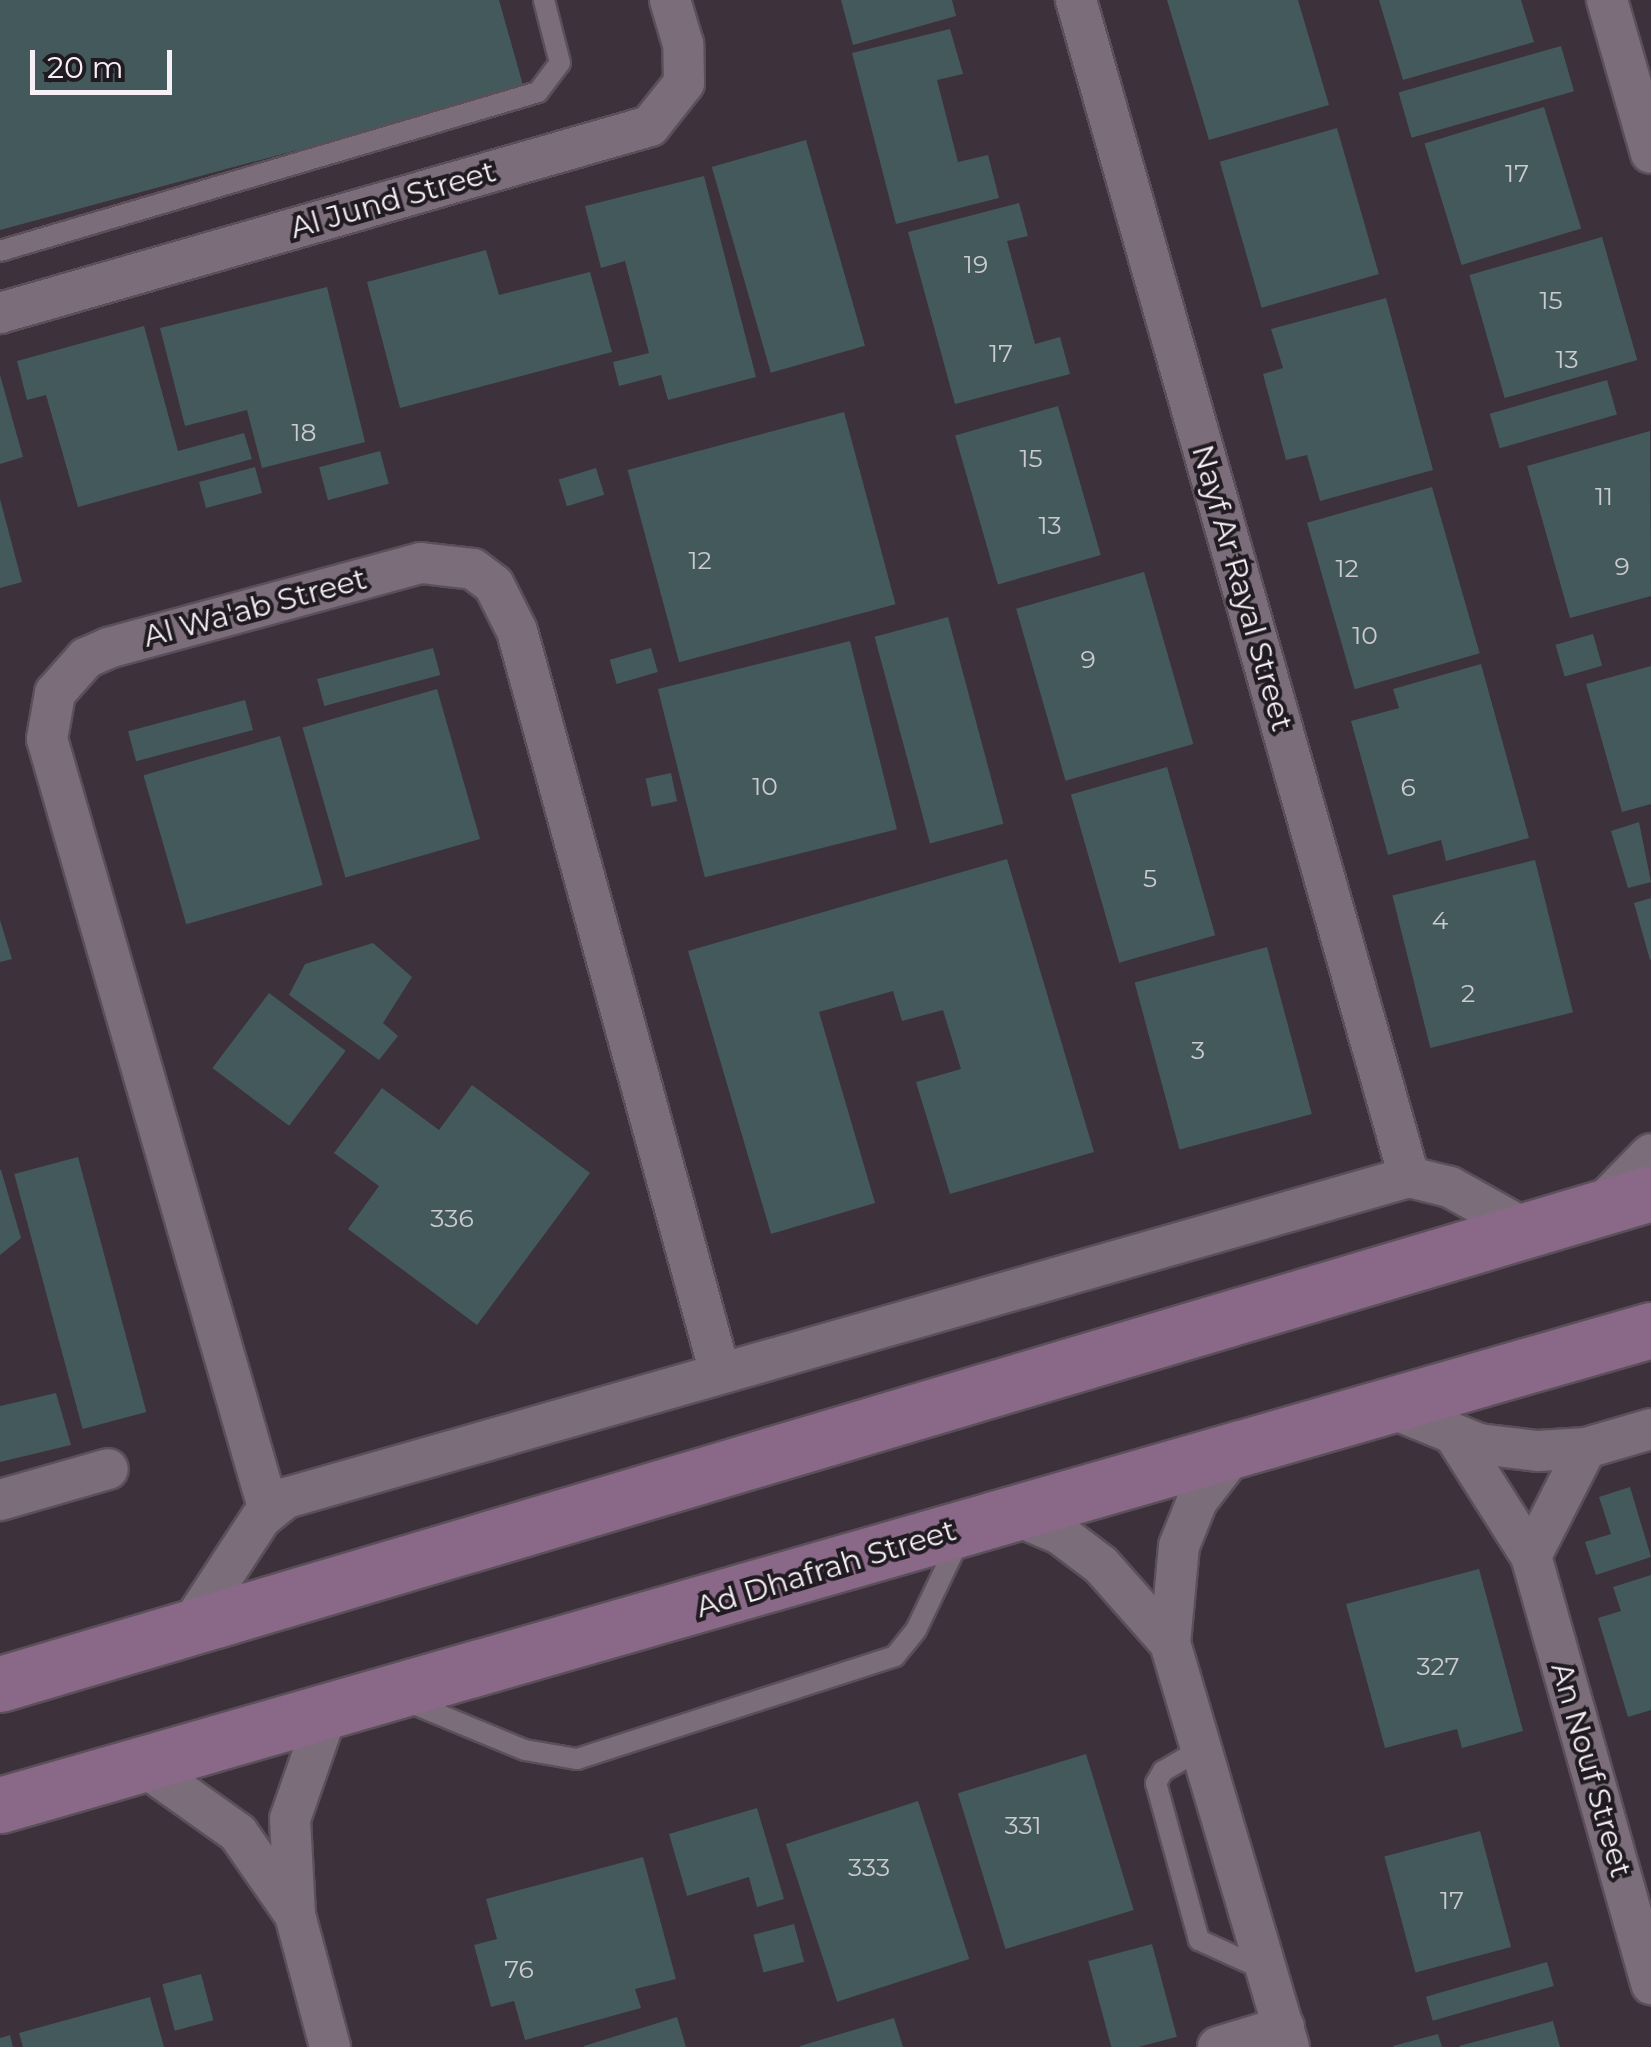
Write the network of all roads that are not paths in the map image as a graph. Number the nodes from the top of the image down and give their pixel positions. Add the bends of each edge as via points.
1 (544, 0) edge
2 (670, 0) edge
3 (1076, 0) edge
4 (1607, 0) edge
5 (1651, 153) edge
6 (0, 251) edge
7 (0, 313) edge
8 (1651, 1154) edge
9 (1409, 1176) junction
10 (1651, 1193) edge
11 (1598, 1209) junction
12 (1527, 1230) junction
13 (1651, 1330) edge
14 (720, 1374) junction
15 (1386, 1406) junction
16 (1651, 1428) edge
17 (1455, 1436) junction
18 (1586, 1448) junction
19 (1237, 1449) junction
20 (108, 1469) dead end
21 (0, 1500) edge
22 (269, 1510) junction
23 (989, 1520) junction
24 (1531, 1556) junction
25 (189, 1628) junction
26 (1170, 1643) junction
27 (0, 1684) edge
28 (388, 1694) junction
29 (328, 1710) junction
30 (1201, 1749) junction
31 (141, 1764) junction
32 (0, 1805) edge
33 (295, 1915) junction
34 (1266, 1970) junction
35 (1651, 1984) edge
36 (1286, 2037) edge
37 (330, 2047) edge
38 (1218, 2047) edge

1 - 6 lane via 560,63 538,92
2 - 7 street, Al Jund Street via 686,63 684,83 650,126
3 - 9 street, Nayf Ar Rayal Street
4 - 5 street
8 - 11 street
9 - 12 street via 1450,1187
9 - 14 street
10 - 11 main road
11 - 12 main road
12 - 25 main road
13 - 15 main road, Ad Dhafrah Street
14 - 22 street via 286,1498
14 - 22 street, Al Wa'ab Street via 517,631 494,585 473,569 421,563 108,648 86,658 55,693 47,739
15 - 17 street
15 - 19 main road, Ad Dhafrah Street
16 - 18 street
17 - 18 street via 1538,1451
17 - 24 street, An Nouf Street
18 - 24 street
19 - 23 main road, Ad Dhafrah Street
19 - 26 street via 1198,1501 1179,1546
20 - 21 street
22 - 25 street
23 - 26 street via 1060,1534 1101,1565
23 - 28 main road, Ad Dhafrah Street
23 - 28 lane via 895,1656 577,1759 524,1750
24 - 35 street, An Nouf Street
25 - 27 main road
26 - 30 street
28 - 29 main road, Ad Dhafrah Street
29 - 31 main road, Ad Dhafrah Street
29 - 33 street via 290,1820
30 - 34 street
30 - 34 lane via 1163,1771 1156,1783 1199,1940
31 - 32 main road, Ad Dhafrah Street
31 - 33 street via 238,1833
33 - 37 street
34 - 36 street
36 - 38 street

